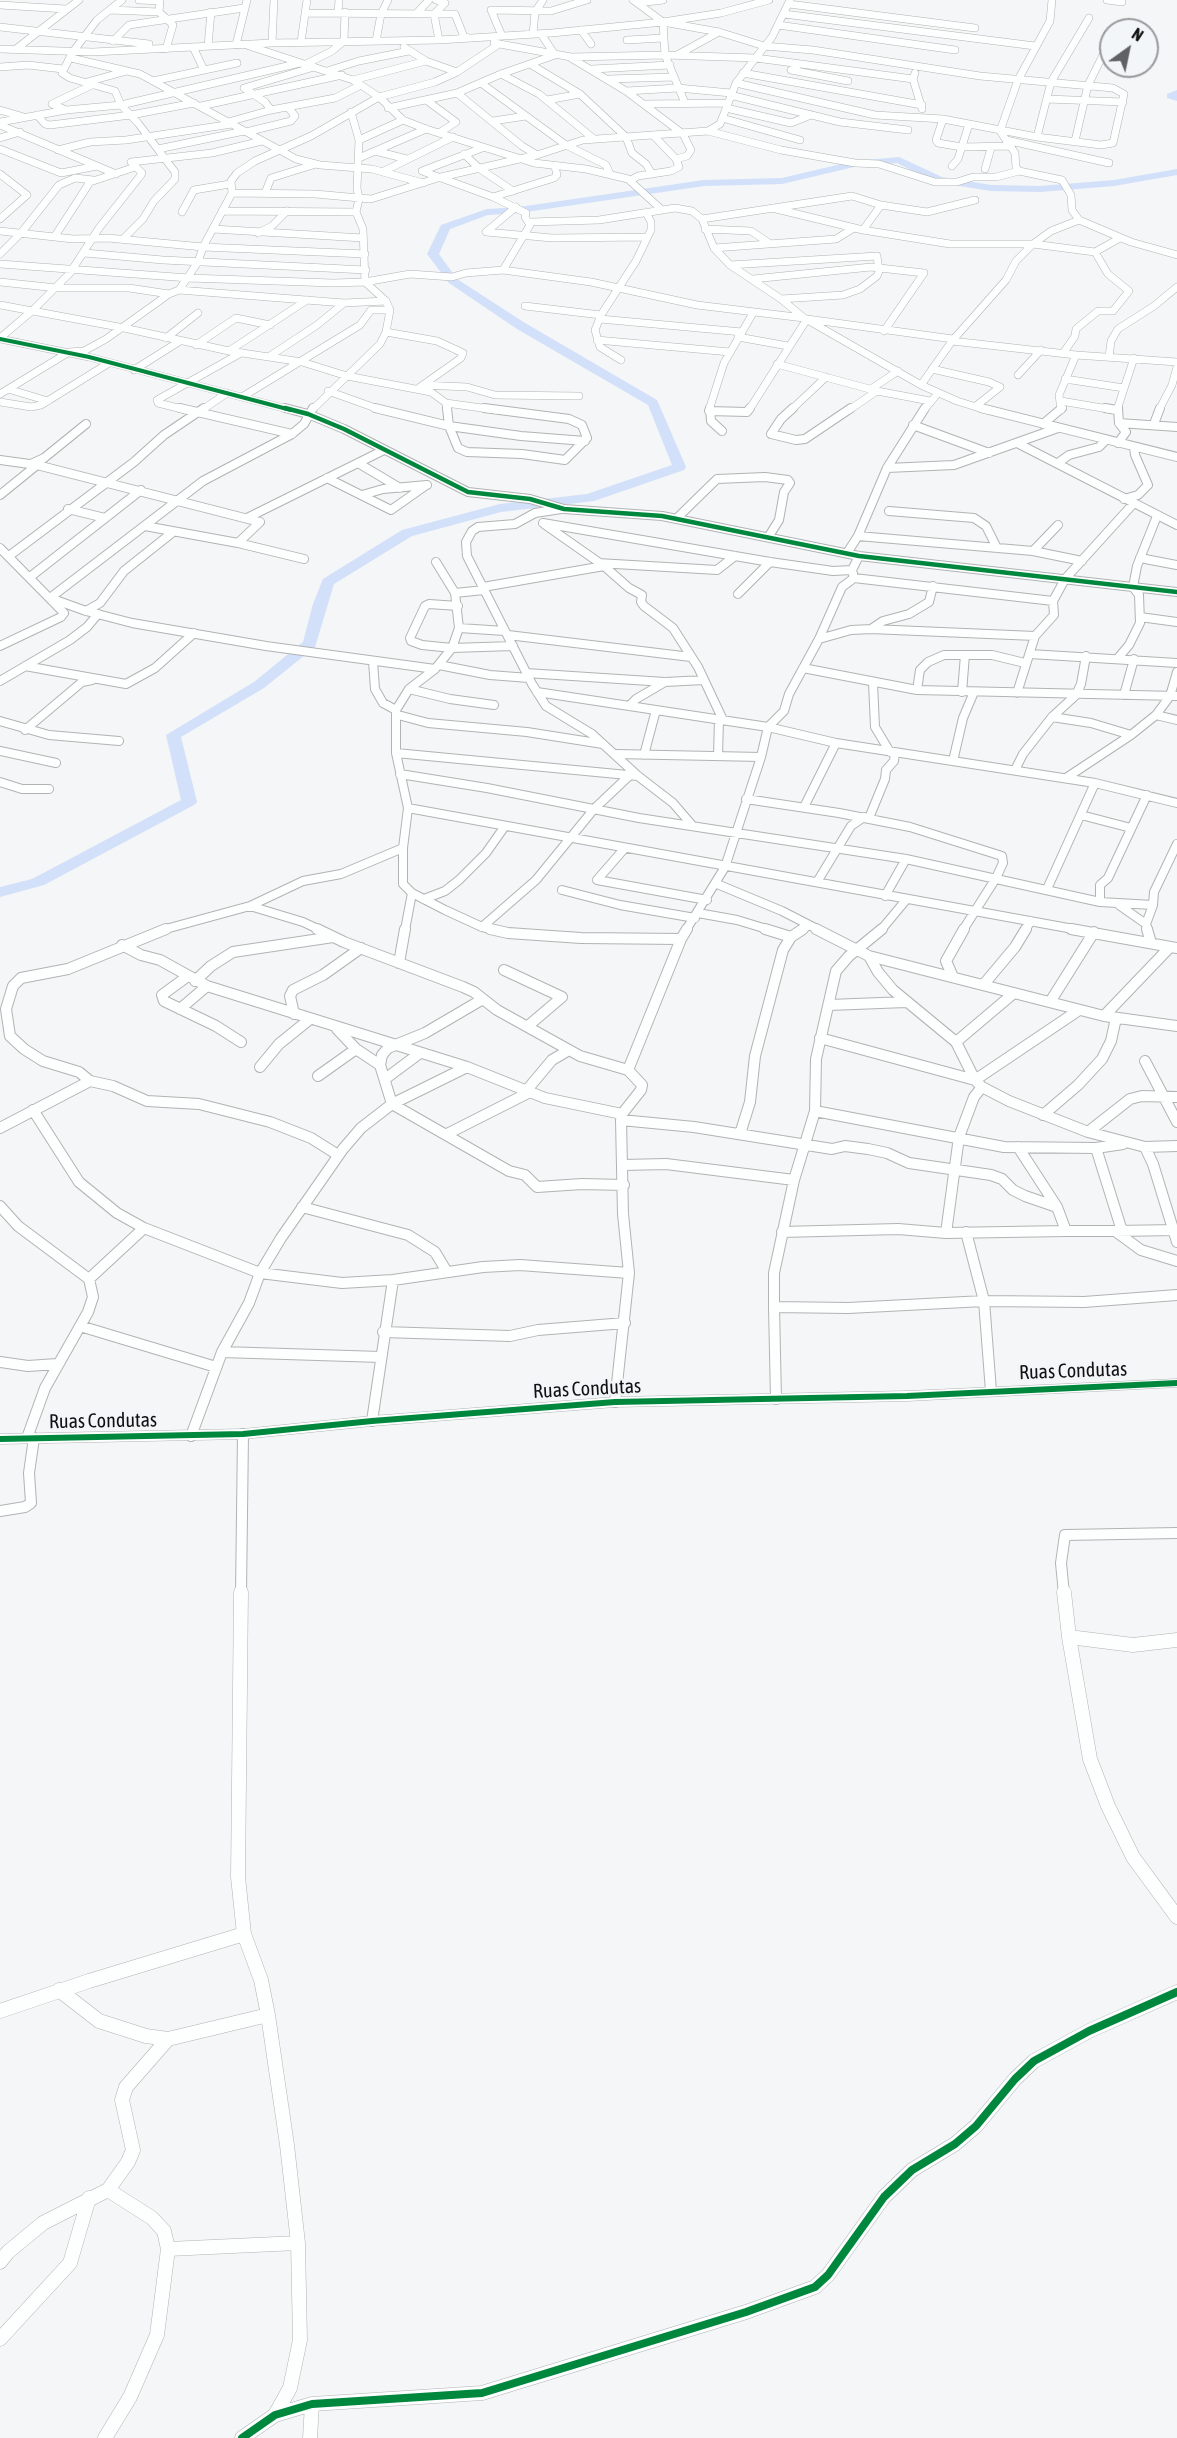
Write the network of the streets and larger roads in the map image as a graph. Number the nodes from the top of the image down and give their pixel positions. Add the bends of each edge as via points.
1 (79, 0) edge
2 (122, 0) edge
3 (139, 0) edge
4 (247, 0) edge
5 (274, 0) edge
6 (307, 0) edge
7 (339, 0) edge
8 (388, 0) edge
9 (429, 0) edge
10 (436, 0) edge
11 (543, 0) edge
12 (587, 0) edge
13 (663, 0) edge
14 (738, 0) edge
15 (769, 0) edge
16 (1052, 0) edge
17 (1107, 0) edge
18 (160, 1) edge
19 (446, 1) edge
20 (635, 2) edge
21 (789, 2) edge
22 (1122, 2) dead end
23 (0, 5) edge
24 (244, 8) junction
25 (744, 8) junction
26 (66, 9) junction
27 (110, 10) junction
28 (348, 11) junction
29 (159, 12) junction
30 (211, 12) junction
31 (535, 12) junction
32 (305, 13) junction
33 (381, 14) junction
34 (416, 14) junction
35 (784, 14) junction
36 (434, 15) junction
37 (165, 18) junction
38 (1089, 18) dead end
39 (663, 22) junction
40 (778, 25) junction
41 (622, 26) junction
42 (0, 27) edge
43 (975, 28) dead end
44 (581, 30) junction
45 (719, 32) junction
46 (913, 32) junction
47 (40, 33) junction
48 (533, 34) junction
49 (541, 34) junction
50 (502, 36) junction
51 (464, 37) junction
52 (663, 38) junction
53 (85, 39) junction
54 (439, 40) junction
55 (627, 40) junction
56 (113, 41) junction
57 (344, 41) junction
58 (376, 41) junction
59 (393, 41) junction
60 (892, 41) junction
61 (301, 42) junction
62 (272, 43) junction
63 (499, 44) junction
64 (591, 44) dead end
65 (208, 46) junction
66 (764, 46) junction
67 (1035, 46) junction
68 (167, 47) junction
69 (193, 47) junction
70 (0, 49) edge
71 (16, 49) junction
72 (955, 50) dead end
73 (123, 51) junction
74 (235, 51) junction
75 (409, 51) junction
76 (328, 54) junction
77 (665, 55) junction
78 (71, 56) junction
79 (555, 56) junction
80 (624, 56) junction
81 (677, 56) junction
82 (571, 57) junction
83 (756, 58) junction
84 (426, 61) junction
85 (885, 61) junction
86 (354, 62) junction
87 (1099, 63) edge
88 (303, 64) junction
89 (530, 64) junction
90 (800, 64) junction
91 (670, 65) junction
92 (116, 67) junction
93 (314, 67) junction
94 (916, 67) junction
95 (1, 68) edge
96 (63, 69) junction
97 (591, 69) junction
98 (128, 70) junction
99 (204, 70) junction
100 (327, 70) junction
101 (457, 72) junction
102 (743, 73) junction
103 (860, 73) junction
104 (501, 74) junction
105 (251, 75) junction
106 (342, 75) junction
107 (674, 77) junction
108 (609, 79) junction
109 (913, 79) junction
110 (353, 80) junction
111 (1018, 80) junction
112 (153, 81) junction
113 (848, 81) junction
114 (435, 82) junction
115 (1052, 82) junction
116 (90, 83) junction
117 (482, 83) junction
118 (736, 83) junction
119 (362, 85) junction
120 (1088, 85) junction
121 (678, 88) junction
122 (626, 91) junction
123 (460, 92) junction
124 (842, 92) junction
125 (173, 93) junction
126 (580, 94) junction
127 (731, 94) junction
128 (256, 96) junction
129 (379, 98) junction
130 (1047, 99) junction
131 (426, 100) junction
132 (547, 100) junction
133 (1086, 101) junction
134 (1123, 102) junction
135 (685, 103) junction
136 (644, 104) junction
137 (121, 105) junction
138 (198, 105) junction
139 (922, 105) junction
140 (727, 106) junction
141 (288, 107) junction
142 (388, 108) junction
143 (0, 110) edge
144 (66, 110) junction
145 (271, 110) junction
146 (351, 112) junction
147 (131, 115) junction
148 (810, 115) junction
149 (37, 116) junction
150 (526, 116) junction
151 (27, 117) junction
152 (914, 117) junction
153 (923, 117) junction
154 (722, 118) junction
155 (943, 119) junction
156 (403, 120) junction
157 (493, 121) junction
158 (230, 123) junction
159 (0, 124) edge
160 (969, 124) junction
161 (426, 129) junction
162 (908, 130) junction
163 (245, 131) junction
164 (708, 131) junction
165 (1000, 131) junction
166 (20, 132) junction
167 (439, 133) junction
168 (683, 134) junction
169 (654, 136) junction
170 (149, 137) junction
171 (453, 137) junction
172 (626, 137) junction
173 (1037, 137) junction
174 (0, 138) edge
175 (905, 138) dead end
176 (594, 139) junction
177 (359, 140) junction
178 (800, 140) dead end
179 (1006, 140) junction
180 (262, 141) junction
181 (1075, 141) junction
182 (566, 145) junction
183 (482, 147) junction
184 (962, 147) junction
185 (1011, 147) junction
186 (991, 148) junction
187 (0, 149) edge
188 (158, 149) junction
189 (58, 150) junction
190 (279, 151) junction
191 (374, 151) junction
192 (464, 154) junction
193 (537, 155) junction
194 (359, 158) junction
195 (407, 159) junction
196 (520, 159) junction
197 (676, 159) junction
198 (166, 160) junction
199 (1109, 163) dead end
200 (315, 164) junction
201 (97, 166) junction
202 (952, 166) dead end
203 (135, 167) junction
204 (358, 167) junction
205 (555, 167) junction
206 (480, 169) junction
207 (985, 169) dead end
208 (384, 171) junction
209 (1019, 171) junction
210 (0, 174) edge
211 (116, 174) junction
212 (610, 174) junction
213 (652, 174) junction
214 (441, 177) junction
215 (93, 180) junction
216 (631, 180) junction
217 (423, 183) junction
218 (14, 184) junction
219 (230, 184) junction
220 (0, 186) edge
221 (513, 191) junction
222 (232, 193) junction
223 (265, 193) junction
224 (493, 197) junction
225 (359, 199) junction
226 (975, 200) dead end
227 (880, 205) junction
228 (516, 207) junction
229 (772, 208) junction
230 (662, 210) junction
231 (222, 211) junction
232 (287, 211) junction
233 (182, 212) dead end
234 (356, 212) junction
235 (646, 212) junction
236 (0, 219) edge
237 (702, 219) junction
238 (599, 220) junction
239 (1079, 220) junction
240 (530, 222) junction
241 (854, 228) junction
242 (213, 229) junction
243 (705, 229) junction
244 (863, 230) junction
245 (0, 231) edge
246 (21, 233) junction
247 (258, 233) junction
248 (55, 236) junction
249 (316, 236) junction
250 (525, 237) junction
251 (606, 237) junction
252 (647, 237) junction
253 (93, 238) junction
254 (363, 238) junction
255 (1120, 238) junction
256 (123, 239) junction
257 (811, 241) junction
258 (769, 243) junction
259 (1033, 244) junction
260 (202, 247) junction
261 (714, 248) junction
262 (301, 251) junction
263 (788, 251) junction
264 (1095, 252) junction
265 (85, 253) junction
266 (0, 254) edge
267 (364, 254) junction
268 (1177, 255) edge
269 (824, 258) junction
270 (198, 262) junction
271 (0, 264) edge
272 (730, 265) junction
273 (322, 268) junction
274 (878, 268) junction
275 (73, 270) junction
276 (366, 270) junction
277 (503, 270) junction
278 (189, 278) junction
279 (753, 279) junction
280 (0, 282) edge
281 (316, 282) junction
282 (365, 282) junction
283 (620, 287) junction
284 (1177, 287) edge
285 (57, 288) junction
286 (179, 290) junction
287 (168, 294) junction
288 (781, 299) junction
289 (307, 300) junction
290 (386, 301) junction
291 (344, 303) junction
292 (0, 305) edge
293 (525, 306) dead end
294 (33, 310) junction
295 (390, 310) junction
296 (198, 313) dead end
297 (753, 313) junction
298 (600, 317) junction
299 (806, 319) junction
300 (0, 323) edge
301 (270, 325) junction
302 (14, 327) junction
303 (124, 328) junction
304 (884, 331) junction
305 (386, 332) junction
306 (740, 335) junction
307 (0, 338) edge
308 (166, 338) junction
309 (597, 340) junction
310 (952, 340) junction
311 (180, 341) junction
312 (196, 345) junction
313 (788, 346) junction
314 (1041, 350) junction
315 (229, 351) junction
316 (69, 352) junction
317 (730, 352) junction
318 (1064, 352) junction
319 (241, 353) junction
320 (86, 354) junction
321 (1076, 355) junction
322 (270, 356) junction
323 (1108, 357) junction
324 (1134, 358) junction
325 (621, 360) dead end
326 (302, 362) junction
327 (1177, 362) edge
328 (109, 363) junction
329 (777, 364) junction
330 (1177, 367) edge
331 (932, 369) junction
332 (134, 370) junction
333 (898, 371) junction
334 (1018, 375) dead end
335 (347, 376) junction
336 (826, 377) junction
337 (1065, 379) junction
338 (186, 384) junction
339 (921, 386) junction
340 (1175, 386) edge
341 (420, 387) junction
342 (1124, 388) junction
343 (8, 389) junction
344 (874, 390) junction
345 (328, 391) junction
346 (227, 393) junction
347 (938, 393) junction
348 (0, 394) edge
349 (579, 396) dead end
350 (242, 397) junction
351 (48, 401) junction
352 (1061, 401) junction
353 (0, 402) edge
354 (930, 402) junction
355 (446, 403) junction
356 (976, 406) junction
357 (1117, 410) junction
358 (709, 411) junction
359 (198, 412) junction
360 (308, 414) junction
361 (1119, 423) junction
362 (86, 424) dead end
363 (1043, 424) junction
364 (1154, 424) junction
365 (913, 425) junction
366 (449, 426) junction
367 (1177, 427) edge
368 (1058, 428) junction
369 (722, 431) dead end
370 (292, 434) junction
371 (1106, 440) junction
372 (585, 441) junction
373 (1017, 443) junction
374 (1118, 443) junction
375 (1134, 447) junction
376 (384, 450) junction
377 (989, 453) junction
378 (1177, 457) edge
379 (44, 458) junction
380 (0, 460) edge
381 (358, 463) junction
382 (1058, 463) junction
383 (34, 464) junction
384 (50, 468) junction
385 (887, 468) junction
386 (327, 478) junction
387 (441, 480) junction
388 (105, 482) junction
389 (425, 486) junction
390 (401, 488) junction
391 (141, 490) junction
392 (0, 495) edge
393 (362, 495) junction
394 (413, 496) junction
395 (177, 499) junction
396 (530, 499) junction
397 (1124, 500) junction
398 (1133, 504) junction
399 (68, 509) junction
400 (564, 509) junction
401 (889, 511) dead end
402 (536, 513) junction
403 (1157, 516) junction
404 (105, 518) junction
405 (247, 518) junction
406 (677, 518) junction
407 (543, 523) junction
408 (1058, 525) dead end
409 (1177, 525) edge
410 (145, 526) junction
411 (173, 532) junction
412 (769, 536) junction
413 (858, 536) junction
414 (238, 543) junction
415 (0, 548) edge
416 (997, 548) junction
417 (1033, 551) junction
418 (847, 553) junction
419 (9, 556) junction
420 (735, 556) junction
421 (859, 556) junction
422 (1140, 558) junction
423 (304, 559) dead end
424 (1082, 561) junction
425 (436, 562) dead end
426 (770, 562) junction
427 (601, 564) junction
428 (1177, 565) edge
429 (853, 574) junction
430 (30, 577) junction
431 (1065, 579) junction
432 (933, 586) junction
433 (1133, 587) junction
434 (483, 588) junction
435 (1177, 592) edge
436 (455, 593) junction
437 (738, 594) dead end
438 (50, 598) junction
439 (1053, 601) junction
440 (458, 606) junction
441 (86, 611) junction
442 (98, 614) junction
443 (1140, 617) junction
444 (1177, 622) edge
445 (459, 628) junction
446 (871, 629) junction
447 (195, 633) junction
448 (507, 633) junction
449 (1035, 636) junction
450 (819, 639) junction
451 (0, 646) edge
452 (513, 646) junction
453 (452, 648) junction
454 (1030, 654) junction
455 (965, 655) junction
456 (1086, 656) junction
457 (691, 657) junction
458 (1118, 658) junction
459 (1134, 659) junction
460 (373, 661) junction
461 (1025, 663) junction
462 (1177, 663) edge
463 (25, 666) junction
464 (437, 667) junction
465 (803, 668) junction
466 (1177, 672) edge
467 (528, 675) junction
468 (82, 679) junction
469 (704, 680) junction
470 (0, 681) edge
471 (666, 682) junction
472 (873, 683) junction
473 (409, 689) junction
474 (917, 690) junction
475 (537, 692) junction
476 (962, 692) junction
477 (974, 692) junction
478 (1017, 693) junction
479 (1076, 695) junction
480 (1124, 695) junction
481 (1174, 696) edge
482 (494, 705) dead end
483 (629, 706) junction
484 (656, 710) junction
485 (397, 712) junction
486 (1156, 714) junction
487 (1052, 717) junction
488 (721, 720) junction
489 (1177, 720) edge
490 (0, 721) edge
491 (768, 727) junction
492 (36, 729) junction
493 (1131, 735) junction
494 (119, 741) dead end
495 (836, 742) junction
496 (604, 744) junction
497 (0, 751) edge
498 (893, 752) junction
499 (396, 753) junction
500 (616, 754) junction
501 (644, 754) junction
502 (718, 756) junction
503 (761, 757) junction
504 (953, 762) junction
505 (56, 763) dead end
506 (1015, 770) junction
507 (400, 774) junction
508 (634, 776) junction
509 (1066, 778) junction
510 (0, 782) edge
511 (1095, 783) junction
512 (49, 789) dead end
513 (1147, 795) junction
514 (746, 799) junction
515 (1177, 803) edge
516 (804, 807) junction
517 (408, 808) junction
518 (594, 809) junction
519 (1081, 815) junction
520 (867, 818) junction
521 (692, 825) junction
522 (505, 826) junction
523 (1131, 828) junction
524 (735, 831) junction
525 (569, 838) junction
526 (1177, 844) edge
527 (403, 848) junction
528 (840, 848) junction
529 (624, 849) junction
530 (906, 859) junction
531 (725, 867) junction
532 (996, 878) junction
533 (817, 882) junction
534 (717, 884) junction
535 (1047, 889) junction
536 (562, 890) dead end
537 (412, 893) junction
538 (885, 896) junction
539 (424, 898) junction
540 (707, 900) junction
541 (906, 900) junction
542 (1100, 902) junction
543 (1119, 905) junction
544 (1153, 905) junction
545 (250, 906) junction
546 (976, 910) junction
547 (696, 916) junction
548 (1031, 921) junction
549 (1146, 924) junction
550 (809, 925) junction
551 (482, 927) junction
552 (1094, 932) junction
553 (333, 937) junction
554 (791, 937) junction
555 (681, 939) junction
556 (1151, 943) junction
557 (122, 945) junction
558 (1174, 947) edge
559 (361, 948) junction
560 (858, 951) junction
561 (869, 956) junction
562 (946, 961) junction
563 (399, 963) junction
564 (504, 970) dead end
565 (928, 972) junction
566 (953, 977) junction
567 (191, 978) junction
568 (984, 984) junction
569 (207, 986) junction
570 (1014, 993) junction
571 (483, 999) junction
572 (906, 1002) junction
573 (1050, 1002) junction
574 (829, 1005) junction
575 (180, 1009) junction
576 (1079, 1010) junction
577 (294, 1014) junction
578 (1104, 1016) junction
579 (1116, 1018) junction
580 (310, 1019) junction
581 (528, 1026) junction
582 (1177, 1026) edge
583 (337, 1028) junction
584 (820, 1038) junction
585 (241, 1042) dead end
586 (956, 1042) junction
587 (403, 1044) junction
588 (356, 1049) junction
589 (569, 1050) junction
590 (420, 1053) junction
591 (1145, 1061) dead end
592 (380, 1065) junction
593 (260, 1067) dead end
594 (466, 1067) junction
595 (628, 1070) junction
596 (318, 1077) dead end
597 (385, 1079) junction
598 (90, 1081) junction
599 (979, 1084) junction
600 (528, 1092) junction
601 (1163, 1097) junction
602 (1177, 1097) edge
603 (392, 1104) junction
604 (33, 1110) junction
605 (815, 1111) junction
606 (1043, 1114) junction
607 (621, 1117) junction
608 (1177, 1122) edge
609 (0, 1128) edge
610 (1088, 1132) junction
611 (447, 1134) junction
612 (740, 1134) junction
613 (959, 1137) junction
614 (1124, 1143) junction
615 (804, 1144) junction
616 (1177, 1146) edge
617 (1018, 1147) junction
618 (1145, 1147) junction
619 (1096, 1148) junction
620 (338, 1155) junction
621 (623, 1165) junction
622 (956, 1170) junction
623 (794, 1180) junction
624 (624, 1185) junction
625 (0, 1206) edge
626 (302, 1207) junction
627 (1057, 1207) junction
628 (144, 1228) junction
629 (1175, 1230) edge
630 (1066, 1231) junction
631 (1119, 1231) junction
632 (782, 1232) junction
633 (966, 1232) junction
634 (946, 1233) junction
635 (1177, 1242) edge
636 (1177, 1261) edge
637 (447, 1272) junction
638 (260, 1273) junction
639 (629, 1273) junction
640 (89, 1279) junction
641 (393, 1280) junction
642 (1177, 1295) edge
643 (984, 1300) junction
644 (774, 1307) junction
645 (625, 1323) junction
646 (81, 1326) junction
647 (383, 1332) junction
648 (222, 1352) junction
649 (381, 1357) junction
650 (0, 1362) edge
651 (57, 1364) junction
652 (216, 1367) junction
653 (1177, 1383) edge
654 (991, 1391) junction
655 (776, 1399) junction
656 (615, 1402) junction
657 (372, 1421) junction
658 (243, 1434) junction
659 (191, 1436) junction
660 (30, 1438) junction
661 (0, 1439) edge
662 (0, 1511) edge
663 (1177, 1533) edge
664 (1069, 1637) junction
665 (1177, 1640) edge
666 (1177, 1917) edge
667 (244, 1934) junction
668 (59, 1990) junction
669 (1177, 1992) edge
670 (1, 2014) edge
671 (268, 2015) junction
672 (168, 2039) junction
673 (108, 2190) junction
674 (89, 2198) junction
675 (298, 2243) junction
676 (168, 2249) junction
677 (0, 2262) edge
678 (0, 2339) edge
679 (312, 2404) junction
680 (275, 2415) junction
681 (105, 2438) edge
682 (242, 2438) edge
683 (310, 2438) edge

1 - 26 street
2 - 27 street
3 - 18 street
4 - 24 street
5 - 62 street
6 - 32 street
7 - 28 street
8 - 33 street
9 - 34 street
10 - 19 street
11 - 31 street
12 - 31 street
13 - 20 street
14 - 25 street
15 - 25 street
16 - 67 street via 1050,21
17 - 22 street
18 - 29 street
19 - 36 street
20 - 39 street
21 - 35 street
21 - 43 street
23 - 26 street
24 - 30 street
24 - 74 street
25 - 39 street
26 - 47 street
27 - 29 street
27 - 53 street via 97,20
28 - 32 street
28 - 33 street
28 - 57 street
29 - 37 street
30 - 37 street
30 - 65 street
31 - 48 street
31 - 50 street via 490,10
32 - 61 street
33 - 34 street
33 - 58 street
34 - 36 street
35 - 40 street
35 - 46 street
36 - 51 street via 455,14
36 - 54 street
37 - 56 street via 129,25
37 - 68 street via 173,25
38 - 115 street
39 - 41 street
39 - 45 street
39 - 52 street
40 - 60 street
40 - 66 street
41 - 44 street
41 - 55 street
42 - 47 street
44 - 49 street
44 - 64 street
45 - 66 street
45 - 81 street
46 - 60 street
46 - 67 street
47 - 53 street
47 - 71 street
48 - 49 street
48 - 50 street
49 - 79 street
50 - 51 street
51 - 54 street
51 - 63 street
52 - 55 street
52 - 77 street
53 - 56 street
53 - 78 street
54 - 59 street
55 - 80 street
56 - 68 street
57 - 58 street
57 - 61 street
57 - 76 street
58 - 59 street
59 - 75 street
60 - 72 street
60 - 85 street
61 - 62 street
62 - 74 street
63 - 79 street
63 - 101 street
65 - 69 street
65 - 74 street
66 - 83 street
66 - 85 street
67 - 111 street
68 - 69 street
68 - 73 street
69 - 99 street
70 - 71 street
71 - 78 street
73 - 78 street
73 - 92 street via 126,62
74 - 88 street
74 - 99 street
74 - 105 street
75 - 84 street
75 - 86 street
76 - 86 street
76 - 88 street
77 - 80 street
77 - 81 street
77 - 91 street
78 - 92 street
78 - 96 street
79 - 82 street
79 - 89 street
80 - 82 street
81 - 83 street
82 - 97 street
83 - 90 street
83 - 102 street
84 - 101 street
84 - 110 street
85 - 94 street
86 - 100 street
87 - 120 street
88 - 93 street
88 - 105 street
89 - 104 street
89 - 126 street
90 - 103 street
90 - 113 street via 791,70
91 - 97 street
91 - 107 street
92 - 98 street
93 - 100 street
93 - 128 street via 244,88
94 - 109 street
94 - 111 street
95 - 96 street via 28,65
96 - 116 street via 64,75
97 - 108 street
98 - 112 street
98 - 116 street
99 - 112 street
100 - 106 street
101 - 114 street
102 - 118 street
102 - 124 street
103 - 109 street
103 - 113 street
104 - 117 street
104 - 132 street
105 - 125 street
106 - 110 street
106 - 128 street
107 - 108 street
107 - 121 street
108 - 122 street
109 - 139 street
110 - 119 street
111 - 115 street
111 - 165 street
112 - 125 street
113 - 124 street via 848,88
114 - 123 street
114 - 129 street
115 - 120 street
115 - 130 street
116 - 137 street via 115,91
116 - 144 street via 52,104
117 - 123 street
117 - 150 street
118 - 127 street
118 - 152 street via 862,112
119 - 129 street
119 - 141 street via 335,98
120 - 133 street
120 - 134 street via 1119,90 1124,94
121 - 122 street
121 - 127 street
121 - 135 street
122 - 136 street
123 - 131 street
123 - 157 street
124 - 139 street
125 - 137 street
125 - 138 street
126 - 132 street
126 - 172 street
127 - 140 street
127 - 148 street
128 - 138 street
128 - 145 street
129 - 142 street
129 - 146 street
130 - 133 street
130 - 173 street
131 - 142 street
131 - 167 street via 456,122
132 - 176 street
133 - 134 street
133 - 181 street
134 - 181 street via 1113,143
135 - 136 street
135 - 140 street
136 - 168 street
137 - 144 street
137 - 147 street
138 - 147 street
138 - 158 street
139 - 153 street
140 - 148 street via 791,123
140 - 154 street
141 - 145 street
141 - 163 street via 295,116 291,120
142 - 156 street
143 - 151 street
144 - 149 street
145 - 158 street
146 - 177 street
146 - 190 street
147 - 149 street via 50,125
147 - 170 street
148 - 162 street
149 - 151 street
150 - 157 street
150 - 182 street
151 - 159 street
152 - 153 street
152 - 162 street
153 - 155 street
154 - 164 street via 720,124
154 - 178 street
155 - 160 street
155 - 184 street via 937,142
156 - 161 street
156 - 177 street
157 - 193 street
158 - 163 street
158 - 170 street
159 - 166 street
160 - 165 street
160 - 184 street
161 - 167 street
161 - 191 street
162 - 175 street
163 - 180 street
163 - 188 street
164 - 168 street
164 - 209 street via 781,150 879,164 935,182
165 - 173 street
165 - 179 street
166 - 174 street
166 - 189 street
167 - 171 street
168 - 169 street
168 - 197 street via 691,150 687,156
169 - 172 street
169 - 197 street
170 - 188 street
170 - 189 street via 90,142
171 - 183 street
171 - 195 street
172 - 176 street
172 - 213 street via 632,153
173 - 181 street
176 - 182 street
177 - 194 street
179 - 185 street
179 - 199 street
180 - 190 street
180 - 198 street
182 - 193 street
182 - 212 street via 606,165
183 - 192 street
183 - 196 street
184 - 186 street
184 - 202 street
185 - 186 street
185 - 209 street
186 - 207 street
187 - 201 street via 61,173
188 - 198 street
189 - 201 street
190 - 200 street
190 - 219 street via 237,173
191 - 194 street
191 - 195 street
192 - 206 street
192 - 214 street via 422,171
193 - 196 street
194 - 204 street
195 - 208 street
196 - 205 street
196 - 206 street
197 - 213 street via 676,169
198 - 203 street via 131,162
198 - 256 street via 175,179
200 - 204 street
200 - 223 street via 271,178
201 - 211 street
203 - 211 street
203 - 253 street via 141,175
204 - 208 street
204 - 225 street
205 - 212 street
205 - 221 street via 554,178
206 - 214 street
206 - 221 street
208 - 217 street
209 - 239 street via 1062,180
210 - 218 street
211 - 215 street
212 - 216 street
213 - 216 street
214 - 217 street
214 - 224 street
215 - 246 street via 75,178 59,185
215 - 248 street
216 - 230 street
217 - 225 street via 381,197
218 - 220 street
218 - 236 street via 27,195
219 - 222 street
219 - 233 street via 194,190
221 - 224 street
222 - 223 street
222 - 231 street
223 - 225 street
224 - 228 street
225 - 234 street
226 - 227 street via 927,212
227 - 229 street via 850,196
227 - 244 street
228 - 240 street via 526,213
228 - 250 street via 486,232
229 - 237 street
229 - 241 street
230 - 235 street
230 - 237 street via 689,210
231 - 232 street
231 - 242 street
232 - 234 street
232 - 247 street
234 - 254 street
235 - 238 street
235 - 252 street via 651,222
237 - 243 street
238 - 240 street
238 - 251 street
239 - 255 street
239 - 259 street via 1051,231
240 - 250 street
241 - 244 street
241 - 257 street via 836,240
242 - 247 street
242 - 260 street
243 - 258 street via 751,231
243 - 261 street
244 - 259 street via 950,244
245 - 246 street
246 - 248 street
246 - 266 street
247 - 249 street
248 - 253 street
249 - 254 street
249 - 262 street
250 - 251 street
250 - 277 street
251 - 252 street
252 - 283 street
253 - 256 street
253 - 265 street
254 - 267 street
255 - 264 street
255 - 268 street
256 - 260 street
257 - 263 street
257 - 269 street
258 - 261 street
258 - 263 street
259 - 264 street
259 - 310 street
260 - 262 street
260 - 270 street
261 - 272 street
262 - 267 street
263 - 269 street
263 - 272 street
264 - 318 street via 1108,274 1129,291 1113,311 1098,311 1076,329
265 - 270 street
265 - 275 street
267 - 276 street
269 - 274 street via 875,255
270 - 273 street
270 - 278 street
271 - 275 street
272 - 279 street
273 - 276 street
273 - 281 street
274 - 279 street
274 - 288 street via 877,276 852,293
274 - 304 street via 924,273
275 - 278 street
275 - 285 street
276 - 282 street
277 - 282 street via 452,277 410,274
277 - 283 street
278 - 281 street
278 - 286 street
279 - 288 street
280 - 285 street
281 - 282 street
282 - 290 street
283 - 297 street via 683,303
283 - 298 street
284 - 323 street via 1118,329
285 - 287 street via 129,288
285 - 294 street
286 - 287 street
286 - 289 street
287 - 303 street
288 - 299 street
289 - 291 street
289 - 301 street
290 - 291 street
290 - 295 street
291 - 322 street
292 - 294 street
293 - 298 street via 581,311
294 - 302 street
294 - 303 street
295 - 305 street
295 - 326 street via 372,310 360,325
296 - 308 street
297 - 299 street
297 - 306 street
298 - 306 street
298 - 309 street
299 - 304 street
299 - 313 street
299 - 333 street
300 - 302 street
301 - 312 street via 236,318
301 - 315 street
302 - 307 street
303 - 308 street
303 - 320 street
304 - 310 street
305 - 335 street via 372,353
305 - 341 street via 437,340 464,353
306 - 313 street
306 - 317 street
307 - 316 street
308 - 311 street
309 - 317 street
309 - 325 street via 600,347
310 - 314 street
310 - 331 street
311 - 312 street
311 - 332 street
312 - 315 street
313 - 329 street
314 - 318 street
314 - 334 street
315 - 319 street
316 - 320 street
316 - 343 street
317 - 358 street
318 - 321 street
319 - 322 street
319 - 338 street
320 - 328 street
321 - 323 street
321 - 337 street
322 - 326 street
323 - 324 street
324 - 327 street
324 - 342 street
326 - 335 street
326 - 350 street
328 - 332 street
328 - 351 street
329 - 336 street
329 - 358 street via 747,412
330 - 340 street
331 - 339 street
331 - 356 street via 1000,387
332 - 338 street
333 - 339 street
333 - 344 street
335 - 341 street
335 - 345 street
336 - 344 street
336 - 344 street via 781,419 771,434 806,439
337 - 342 street
337 - 352 street via 1059,395
338 - 346 street
338 - 359 street via 157,400 158,403
339 - 347 street
340 - 364 street via 1161,405
341 - 349 street via 467,387 502,396
341 - 355 street
342 - 357 street
343 - 348 street
343 - 351 street
344 - 354 street
345 - 360 street
345 - 366 street via 367,406
346 - 350 street
346 - 359 street
347 - 354 street
347 - 356 street
350 - 360 street
351 - 353 street via 31,407
352 - 357 street
352 - 363 street via 1059,412
354 - 365 street
355 - 366 street
355 - 372 street via 569,419 582,425 588,435
356 - 363 street
357 - 361 street
358 - 369 street via 711,421
359 - 370 street
359 - 388 street
360 - 370 street via 304,424
360 - 376 street
361 - 364 street
361 - 374 street via 1125,432
362 - 379 street
363 - 368 street
364 - 367 street
365 - 377 street
365 - 385 street
366 - 372 street
366 - 372 street via 458,448 484,453 564,460
368 - 371 street
368 - 373 street
370 - 395 street via 215,472
371 - 374 street
371 - 382 street via 1099,447 1069,455
373 - 377 street
373 - 382 street
374 - 375 street
375 - 378 street
375 - 397 street via 1148,485 1138,495
376 - 381 street
376 - 387 street
377 - 385 street via 947,466
379 - 383 street
379 - 384 street
380 - 383 street
381 - 386 street
381 - 390 street
382 - 397 street
383 - 384 street
383 - 392 street
384 - 388 street
385 - 413 street
386 - 393 street
386 - 405 street
387 - 389 street
387 - 396 street via 468,492
388 - 391 street
388 - 399 street
389 - 390 street
389 - 394 street
390 - 393 street
390 - 394 street
391 - 395 street
391 - 404 street
393 - 394 street via 391,510
395 - 405 street
395 - 410 street
396 - 400 street
396 - 402 street
397 - 398 street
398 - 403 street
398 - 424 street
399 - 404 street
399 - 419 street
400 - 402 street
400 - 406 street
401 - 416 street via 974,518 986,526
402 - 407 street
402 - 434 street via 515,524 472,531 465,546
403 - 409 street
403 - 422 street
404 - 430 street
405 - 414 street via 260,523
406 - 412 street
406 - 412 street via 717,479 785,479 790,483 784,492 779,520
407 - 420 street
407 - 427 street
408 - 417 street
410 - 411 street
410 - 438 street
411 - 414 street
411 - 441 street via 124,571 100,603
412 - 418 street
413 - 416 street
413 - 418 street
414 - 423 street
415 - 419 street
416 - 417 street
417 - 424 street
418 - 421 street
419 - 430 street
420 - 426 street
420 - 427 street via 717,570
421 - 429 street
421 - 431 street
422 - 428 street
422 - 433 street
424 - 431 street
425 - 436 street
426 - 429 street
426 - 437 street
427 - 434 street
427 - 457 street via 642,595 641,603 673,628
429 - 432 street
429 - 450 street via 842,587
430 - 438 street
431 - 433 street
431 - 439 street
432 - 439 street
432 - 446 street via 929,602
433 - 435 street
433 - 443 street via 1139,595
434 - 436 street
434 - 448 street
436 - 440 street
438 - 441 street
438 - 451 street via 64,613 61,617
439 - 449 street via 1054,615
440 - 445 street
440 - 453 street via 427,605 410,638 422,645
441 - 442 street
442 - 447 street
442 - 463 street via 79,634
443 - 444 street
443 - 458 street via 1134,636
445 - 448 street
445 - 453 street
446 - 449 street
446 - 450 street
447 - 460 street
447 - 468 street via 155,668 129,683
448 - 452 street
448 - 457 street
449 - 454 street
450 - 465 street
452 - 453 street
452 - 467 street
453 - 464 street
454 - 456 street
454 - 461 street
455 - 461 street via 992,655
455 - 474 street via 944,655 928,662 920,670
455 - 476 street
456 - 458 street
456 - 479 street
457 - 469 street
458 - 459 street
459 - 462 street
459 - 480 street
460 - 464 street
460 - 485 street via 375,689 383,703
461 - 478 street
463 - 468 street
463 - 470 street
464 - 467 street via 490,675
464 - 473 street
465 - 472 street
465 - 491 street via 784,711
466 - 481 street
467 - 471 street
467 - 475 street
468 - 492 street
469 - 471 street
469 - 488 street
471 - 483 street
472 - 474 street
472 - 498 street via 875,728
473 - 482 street
473 - 485 street
474 - 476 street
475 - 483 street
475 - 496 street via 546,706
476 - 477 street
477 - 478 street
477 - 504 street via 963,718
478 - 479 street
479 - 480 street
479 - 487 street
480 - 481 street
481 - 486 street
483 - 484 street
484 - 488 street
484 - 501 street
485 - 496 street via 428,723
485 - 499 street
486 - 489 street
486 - 493 street
487 - 493 street
487 - 506 street
488 - 491 street
488 - 502 street
490 - 492 street via 25,730
491 - 495 street
491 - 503 street
492 - 494 street
493 - 509 street
495 - 498 street
495 - 516 street
496 - 500 street
497 - 505 street
498 - 504 street
498 - 520 street via 894,761 886,770
499 - 507 street
499 - 508 street
500 - 501 street
500 - 508 street
501 - 502 street
502 - 503 street
503 - 514 street
504 - 506 street
506 - 509 street
507 - 517 street
507 - 518 street
508 - 518 street
508 - 521 street via 668,798
509 - 511 street
510 - 512 street via 22,789
511 - 513 street
511 - 519 street
513 - 515 street
513 - 523 street
514 - 516 street
514 - 524 street
516 - 520 street
517 - 522 street
517 - 527 street
518 - 521 street
518 - 525 street
519 - 523 street
519 - 535 street
520 - 528 street via 851,826
520 - 532 street via 999,854 1003,858
521 - 524 street
522 - 525 street
522 - 539 street via 486,853 459,880 445,891
523 - 542 street via 1108,878 1100,885
524 - 528 street
524 - 531 street
525 - 529 street
525 - 551 street via 536,880
526 - 544 street via 1158,881
527 - 537 street via 402,879
527 - 545 street via 341,874 303,881
528 - 530 street
528 - 533 street
529 - 531 street
529 - 540 street via 597,880
530 - 532 street
530 - 538 street
531 - 533 street
531 - 534 street
532 - 535 street
532 - 546 street
533 - 538 street
534 - 540 street
534 - 550 street
535 - 542 street
536 - 547 street via 611,903
537 - 539 street
537 - 563 street
538 - 541 street
539 - 551 street
540 - 547 street
541 - 546 street
541 - 560 street via 881,931
542 - 543 street
543 - 544 street
543 - 549 street
544 - 549 street
545 - 553 street via 303,922
545 - 557 street
546 - 548 street
546 - 562 street
547 - 554 street via 737,920
547 - 555 street
548 - 552 street
548 - 568 street
549 - 556 street
550 - 554 street
550 - 560 street
551 - 555 street via 524,935
552 - 556 street
552 - 573 street
553 - 559 street
553 - 567 street via 233,952
554 - 612 street via 783,950
555 - 595 street
556 - 558 street
557 - 567 street
557 - 598 street via 68,969 21,978 13,986 6,1009 10,1036 15,1042 43,1061 79,1072
558 - 578 street
559 - 563 street
559 - 577 street via 323,975 293,990 290,996
560 - 561 street
560 - 574 street via 836,971
561 - 565 street
561 - 572 street via 878,972
562 - 565 street
562 - 566 street
563 - 571 street via 463,987
564 - 581 street via 562,997
565 - 566 street
566 - 568 street
567 - 569 street
567 - 575 street via 162,995 164,1001
568 - 570 street
569 - 575 street
569 - 577 street
570 - 573 street
570 - 586 street
571 - 581 street
571 - 587 street
572 - 574 street
572 - 586 street
573 - 576 street
574 - 584 street
575 - 585 street
576 - 578 street
576 - 599 street
577 - 580 street
578 - 579 street
579 - 582 street
579 - 606 street via 1102,1059
580 - 583 street
580 - 593 street via 279,1044
581 - 589 street
583 - 587 street
583 - 588 street
584 - 599 street
584 - 605 street
586 - 599 street
587 - 590 street
587 - 592 street via 384,1052
588 - 592 street
588 - 596 street
589 - 595 street via 592,1061
589 - 600 street via 552,1060
590 - 594 street
590 - 597 street
591 - 601 street
592 - 597 street
594 - 600 street
594 - 603 street
595 - 607 street via 642,1085
597 - 603 street
598 - 604 street
598 - 620 street via 147,1101 199,1104 270,1122 311,1138
599 - 606 street
599 - 613 street
600 - 607 street
600 - 611 street
601 - 602 street
601 - 608 street
601 - 610 street via 1130,1099
603 - 611 street
603 - 620 street via 361,1128
604 - 609 street
604 - 628 street via 79,1182 117,1213
605 - 613 street
605 - 615 street
606 - 610 street
607 - 612 street
607 - 621 street
610 - 614 street
611 - 624 street via 509,1171 525,1175 537,1187
612 - 615 street
613 - 617 street
613 - 622 street
614 - 618 street
614 - 619 street
615 - 622 street via 868,1149 909,1163
615 - 623 street
616 - 618 street
617 - 619 street
617 - 627 street
618 - 629 street
619 - 631 street
620 - 626 street
621 - 623 street via 666,1164
621 - 624 street
622 - 627 street via 997,1177 1025,1196
622 - 634 street
623 - 632 street
624 - 639 street via 622,1214
625 - 640 street via 18,1226
626 - 637 street via 408,1234 435,1252
626 - 638 street
627 - 630 street
628 - 638 street
628 - 640 street
629 - 631 street
629 - 635 street
630 - 631 street
630 - 633 street
631 - 636 street via 1142,1250
632 - 634 street via 898,1229
632 - 644 street via 774,1273
633 - 634 street
633 - 643 street
637 - 639 street via 520,1265
637 - 641 street
638 - 641 street via 342,1283
638 - 648 street via 249,1303
639 - 645 street
640 - 646 street via 93,1301
641 - 647 street
642 - 643 street via 1084,1302
643 - 644 street via 848,1308
643 - 654 street
644 - 655 street
645 - 647 street via 510,1336
645 - 656 street
646 - 651 street
646 - 652 street
647 - 649 street
648 - 649 street
648 - 652 street
649 - 657 street
650 - 651 street via 28,1366
651 - 660 street via 45,1388
652 - 659 street
653 - 654 street, Ruas Condutas
654 - 655 street, Ruas Condutas
655 - 656 street, Ruas Condutas
656 - 657 street, Ruas Condutas
657 - 658 street, Ruas Condutas
658 - 659 street, Ruas Condutas
658 - 667 street via 238,1877
659 - 660 street, Ruas Condutas
660 - 661 street, Ruas Condutas
660 - 662 street via 31,1503
663 - 664 street via 1065,1535 1061,1563
664 - 665 street via 1133,1645
664 - 666 street via 1089,1759 1107,1806 1133,1857
667 - 668 street
667 - 671 street via 261,1980
668 - 670 street
668 - 672 street via 99,2020
669 - 679 street via 1089,2031 1034,2061 976,2126 912,2170 884,2197 828,2275 815,2287 482,2393
671 - 672 street
671 - 675 street
672 - 673 street via 126,2087 122,2100 133,2150
673 - 674 street
673 - 676 street via 152,2218 164,2231
674 - 677 street via 43,2223
674 - 678 street via 70,2263
675 - 676 street
675 - 680 street via 300,2340 290,2388
676 - 681 street via 157,2335 130,2397
679 - 680 street
679 - 683 street
680 - 682 street

